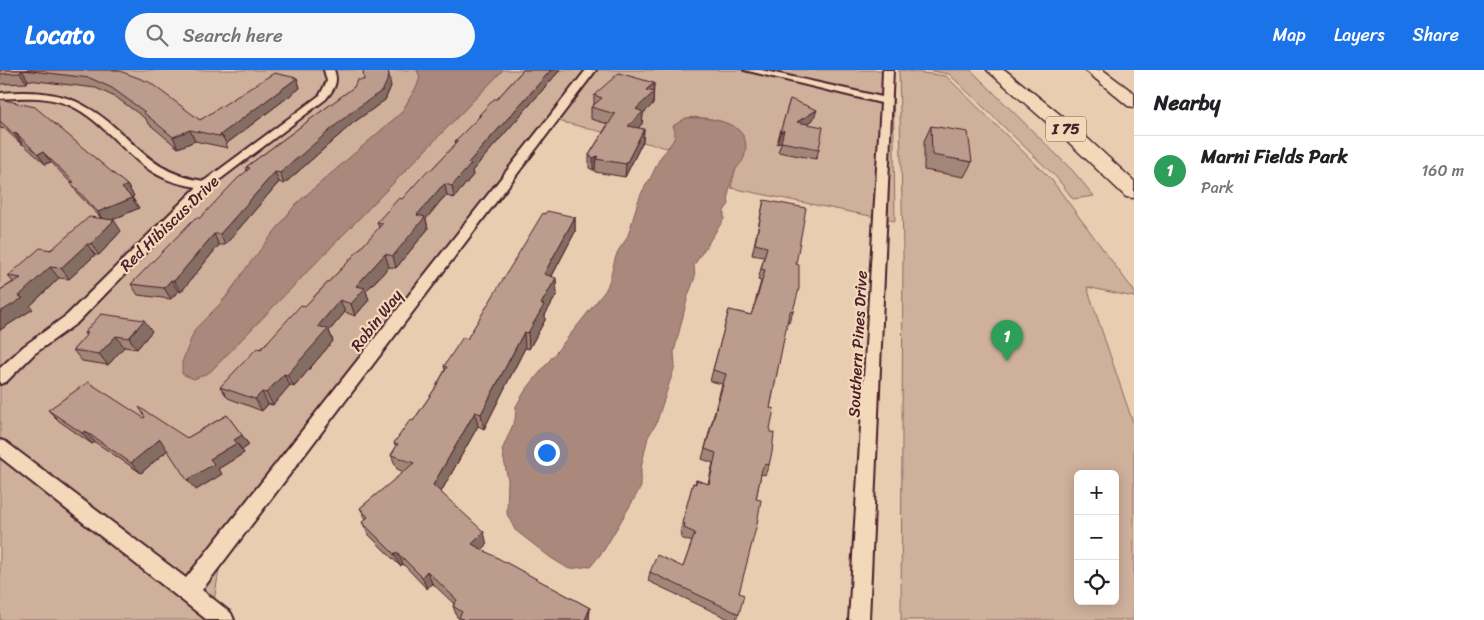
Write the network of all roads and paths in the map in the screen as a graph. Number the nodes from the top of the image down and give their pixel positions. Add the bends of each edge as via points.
1 (329, 70) edge
2 (591, 70) edge
3 (750, 70) edge
4 (888, 70) edge
5 (995, 70) edge
6 (1093, 70) edge
7 (0, 96) edge
8 (887, 101) junction
9 (1134, 102) edge
10 (206, 185) junction
11 (1134, 192) edge
12 (0, 378) edge
13 (0, 447) edge
14 (188, 592) junction
15 (224, 620) edge
16 (859, 620) edge

1 - 10 street, Red Hibiscus Drive via 332,84 322,97
2 - 14 street, Robin Way
3 - 8 street
4 - 8 street, Southern Pines Drive
5 - 11 highway, I 75
6 - 9 highway
7 - 10 street via 28,95 72,103 160,171
8 - 16 street, Southern Pines Drive
10 - 12 street, Red Hibiscus Drive via 72,319 29,350
13 - 14 street
14 - 15 street

